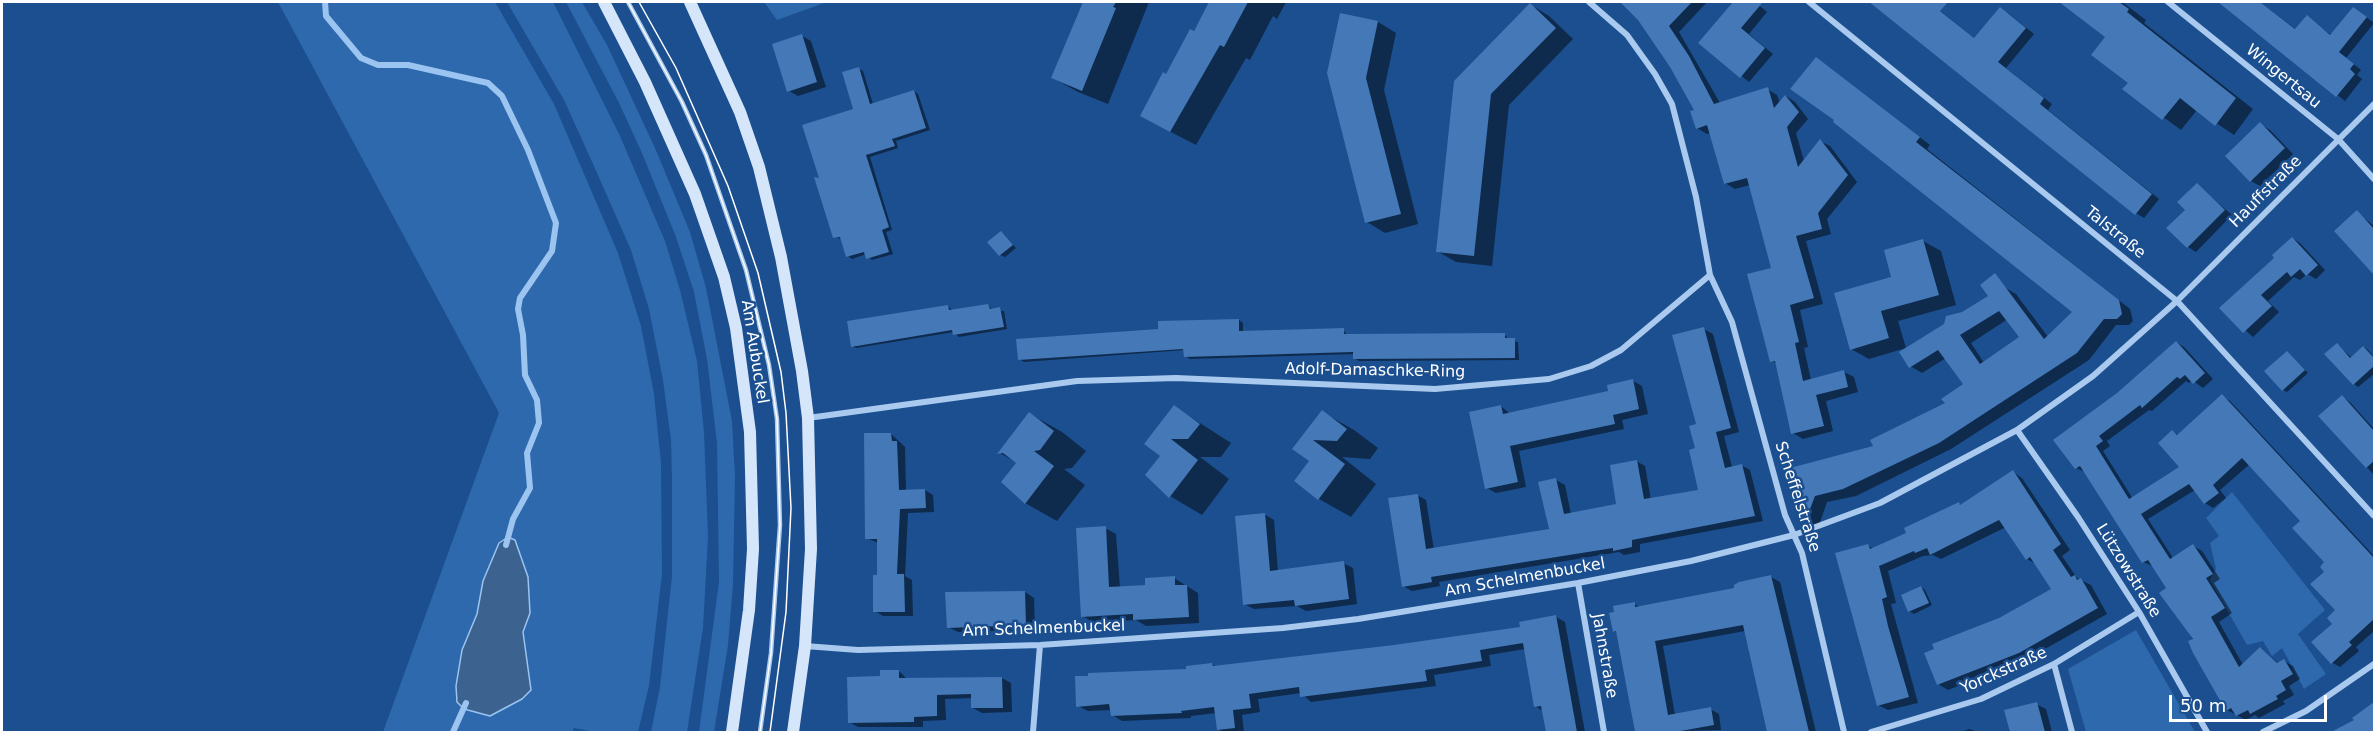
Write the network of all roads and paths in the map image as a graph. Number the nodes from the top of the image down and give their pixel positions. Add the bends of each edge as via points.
1 (604, 2) edge
2 (628, 2) edge
3 (690, 2) edge
4 (1809, 2) edge
5 (2168, 2) edge
6 (1594, 3) edge
7 (2374, 104) edge
8 (2338, 139) junction
9 (2374, 179) edge
10 (1710, 275) junction
11 (2177, 301) junction
12 (808, 418) junction
13 (2017, 430) junction
14 (2374, 516) edge
15 (1794, 536) junction
16 (1578, 583) junction
17 (2139, 612) junction
18 (1040, 645) junction
19 (805, 646) junction
20 (2054, 664) junction
21 (2374, 664) edge
22 (732, 732) edge
23 (760, 732) edge
24 (793, 732) edge
25 (1033, 732) edge
26 (1604, 732) edge
27 (1844, 732) edge
28 (1870, 732) edge
29 (2072, 732) edge
30 (2207, 732) edge
31 (2263, 732) edge

1 - 22 main road, Am Aubuckel via 695,194 736,328 750,432 753,549
2 - 23 lane via 682,102 709,165 746,270 769,365 777,419 780,525 771,653
3 - 12 main road via 740,112 759,167 796,328
4 - 11 street, Talstraße
5 - 8 street, Wingertsau
6 - 10 street via 1627,35 1672,104 1696,197
7 - 8 street, Hauffstraße
8 - 9 street, Wingertsau
8 - 11 street, Hauffstraße
10 - 12 street, Adolf-Damaschke-Ring via 1621,350 1591,366 1549,379 1435,389 1176,378 1077,381
10 - 15 street, Scheffelstraße via 1732,322
11 - 13 street, Am Schelmenbuckel via 2092,376
11 - 14 street, Talstraße
12 - 19 main road via 811,549
13 - 15 street, Am Schelmenbuckel via 1880,503
13 - 17 street, Lützowstraße
15 - 16 street, Am Schelmenbuckel
15 - 27 street, Scheffelstraße via 1802,553
16 - 18 street, Am Schelmenbuckel via 1293,626
16 - 26 street, Jahnstraße
17 - 20 street, Yorckstraße
17 - 30 street, Lützowstraße
18 - 19 street, Am Schelmenbuckel via 858,650
18 - 25 street
19 - 24 main road
20 - 28 street, Yorckstraße via 1981,699
20 - 29 street
21 - 31 street via 2306,711

